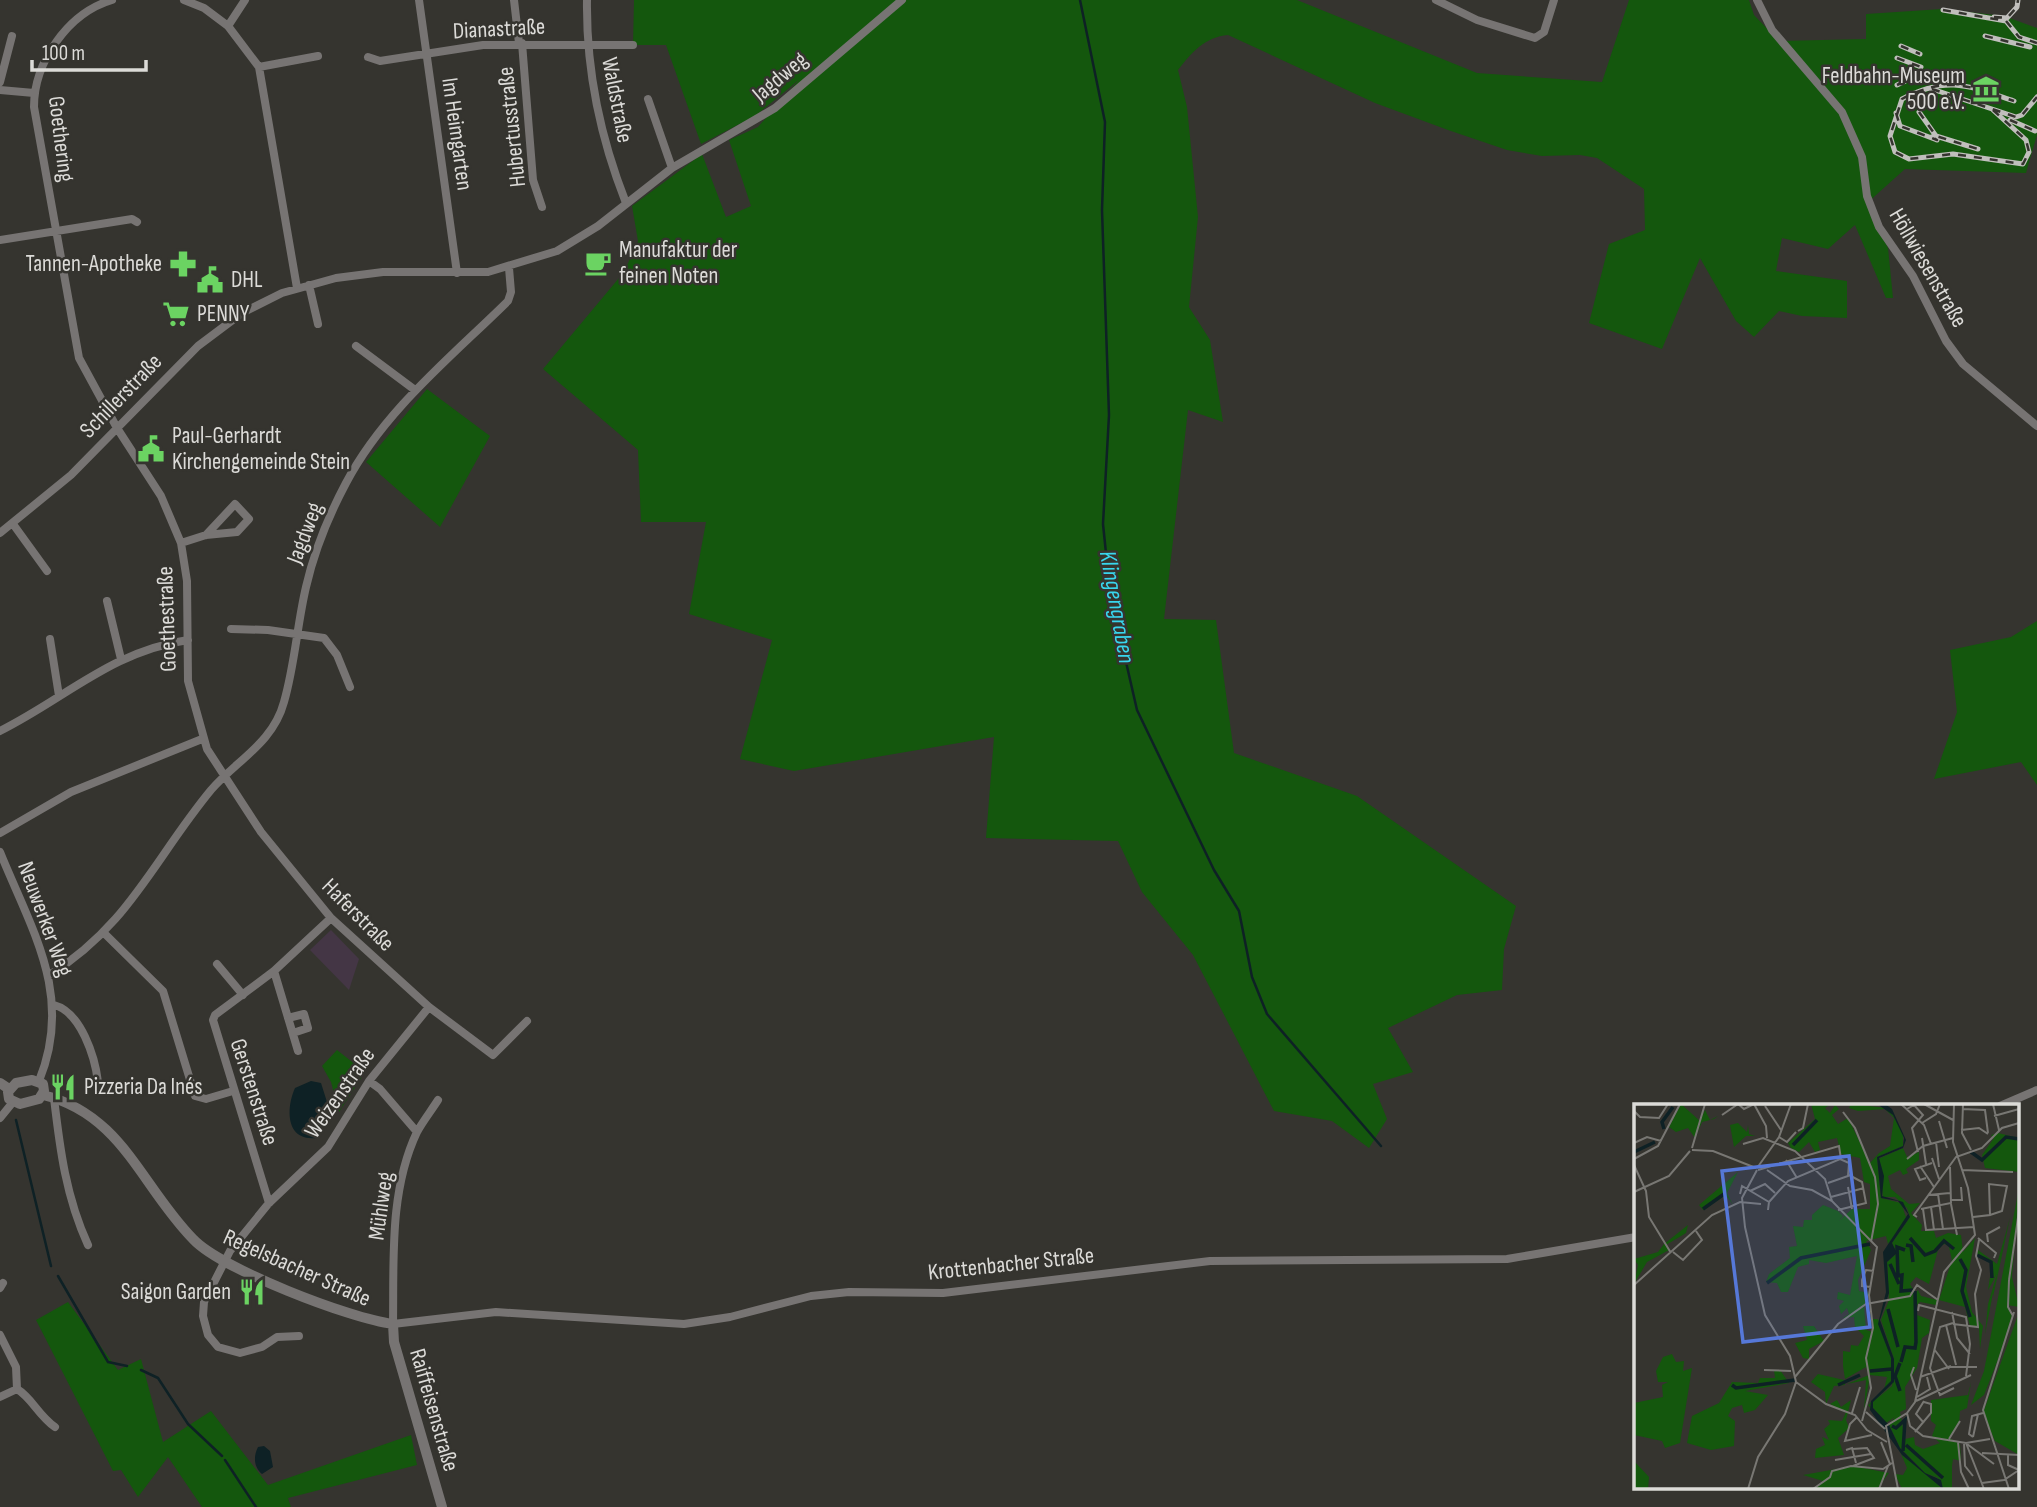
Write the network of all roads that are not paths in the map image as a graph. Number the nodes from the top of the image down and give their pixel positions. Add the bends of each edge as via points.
1 (112, 0) edge
2 (184, 0) edge
3 (245, 0) edge
4 (419, 0) edge
5 (514, 0) edge
6 (587, 0) edge
7 (902, 0) edge
8 (1436, 0) edge
9 (1554, 0) edge
10 (1757, 0) edge
11 (228, 26) junction
12 (12, 36) dead end
13 (521, 43) junction
14 (633, 45) dead end
15 (588, 46) junction
16 (426, 54) junction
17 (318, 56) dead end
18 (368, 57) dead end
19 (258, 67) junction
20 (0, 82) edge
21 (0, 90) edge
22 (34, 93) junction
23 (648, 99) dead end
24 (672, 168) junction
25 (626, 203) junction
26 (542, 207) dead end
27 (137, 222) dead end
28 (55, 232) junction
29 (0, 240) edge
30 (509, 268) junction
31 (457, 273) junction
32 (309, 285) junction
33 (297, 288) junction
34 (318, 324) dead end
35 (356, 346) dead end
36 (415, 390) junction
37 (2037, 426) edge
38 (117, 428) junction
39 (13, 524) junction
40 (0, 533) edge
41 (206, 535) junction
42 (181, 542) junction
43 (47, 571) dead end
44 (107, 601) dead end
45 (231, 629) dead end
46 (298, 633) junction
47 (50, 639) dead end
48 (188, 640) junction
49 (121, 659) junction
50 (350, 687) dead end
51 (59, 696) junction
52 (0, 731) edge
53 (202, 739) junction
54 (223, 777) junction
55 (0, 833) edge
56 (0, 852) edge
57 (331, 918) junction
58 (104, 933) junction
59 (217, 964) dead end
60 (274, 971) junction
61 (48, 976) junction
62 (243, 995) junction
63 (54, 1005) junction
64 (429, 1007) junction
65 (288, 1018) junction
66 (527, 1021) dead end
67 (293, 1033) junction
68 (299, 1051) dead end
69 (38, 1081) junction
70 (369, 1081) junction
71 (98, 1082) dead end
72 (5, 1086) edge
73 (2037, 1090) edge
74 (233, 1091) junction
75 (43, 1095) junction
76 (54, 1098) junction
77 (438, 1101) dead end
78 (13, 1102) junction
79 (2005, 1104) edge
80 (0, 1118) edge
81 (417, 1132) junction
82 (269, 1203) junction
83 (1634, 1237) edge
84 (88, 1245) dead end
85 (226, 1262) junction
86 (393, 1324) junction
87 (0, 1335) edge
88 (299, 1336) dead end
89 (17, 1389) junction
90 (0, 1397) edge
91 (55, 1427) dead end
92 (442, 1507) edge

1 - 22 street, Goethering via 68,27 45,61
2 - 11 street
3 - 11 street
4 - 16 street, Im Heimgarten
5 - 13 street, Hubertusstraße
6 - 15 street, Waldstraße
7 - 24 street, Jagdweg via 775,108
8 - 9 street via 1477,20 1535,38 1544,32
10 - 37 street, Höllwiesenstraße via 1772,30 1842,112 1862,158 1867,196 1879,227 1913,276 1946,341 1963,364
11 - 19 street
12 - 20 street
13 - 15 street, Dianastraße
13 - 16 street, Dianastraße
13 - 26 street, Hubertusstraße via 533,180
14 - 15 street, Dianastraße
15 - 25 street, Waldstraße via 599,123
16 - 18 street, Dianastraße via 380,61
16 - 31 street, Im Heimgarten
17 - 19 street
19 - 33 street
21 - 22 street
22 - 28 street, Goethering
23 - 24 street
24 - 25 street, Jagdweg
25 - 30 street, Jagdweg via 557,251
27 - 28 street via 132,219
28 - 29 street
28 - 38 street, Goethering via 79,358
30 - 31 street, Schillerstraße
30 - 36 street, Jagdweg via 508,301
31 - 32 street, Schillerstraße via 374,272
32 - 33 street, Schillerstraße
32 - 34 street
33 - 38 street, Schillerstraße via 242,313 198,346
35 - 36 street
36 - 46 street, Jagdweg via 375,437 347,481 312,564
38 - 39 street, Schillerstraße
38 - 42 street, Goethestraße via 161,496
39 - 40 street, Schillerstraße
39 - 43 street
41 - 41 street via 237,532 249,519 235,504
41 - 42 street
42 - 48 street, Goethestraße
44 - 49 street
45 - 46 street
46 - 50 street via 324,638 337,655
46 - 54 street, Jagdweg via 284,704 272,729 254,753
47 - 51 street
48 - 49 street via 156,645
48 - 53 street, Goethestraße via 188,681
49 - 51 street
51 - 52 street
53 - 54 street, Goethestraße
53 - 55 street via 71,792
54 - 57 street, Haferstraße via 290,871
54 - 58 street, Jagdweg via 127,909
56 - 61 street, Neuwerker Weg
57 - 60 street, Gerstenstraße
57 - 64 street, Haferstraße
58 - 61 street, Jagdweg via 88,950
58 - 74 street via 163,991 195,1096 206,1100
59 - 62 street
60 - 62 street, Gerstenstraße
60 - 65 street
61 - 63 street, Neuwerker Weg
62 - 74 street, Gerstenstraße via 213,1020
63 - 69 street, Neuwerker Weg via 51,1047
63 - 71 street via 63,1007 75,1021 91,1053
64 - 66 street, Haferstraße via 493,1055
64 - 70 street, Weizenstraße
65 - 67 street
65 - 67 street via 304,1014 308,1028
67 - 68 street
69 - 72 street
69 - 75 street via 44,1087
70 - 81 street
70 - 82 street, Weizenstraße via 328,1147
72 - 78 street
73 - 79 street
74 - 82 street, Gerstenstraße
75 - 76 street, Regelsbacher Straße
75 - 78 street, Regelsbacher Straße via 28,1103
76 - 84 street via 63,1174
76 - 85 street, Regelsbacher Straße via 80,1109 109,1130 195,1242
77 - 81 street, Mühlweg
78 - 80 street
81 - 86 street, Mühlweg via 395,1217
82 - 85 street, Weizenstraße
83 - 86 street, Krottenbacher Straße via 1507,1259 1210,1261 943,1293 849,1292 684,1324 496,1312
85 - 86 street, Regelsbacher Straße via 346,1314
85 - 88 street, Weizenstraße via 204,1302 208,1335 218,1347 240,1353 276,1337
86 - 92 street, Raiffeisenstraße via 394,1342
87 - 89 street via 16,1367
89 - 90 street
89 - 91 street

